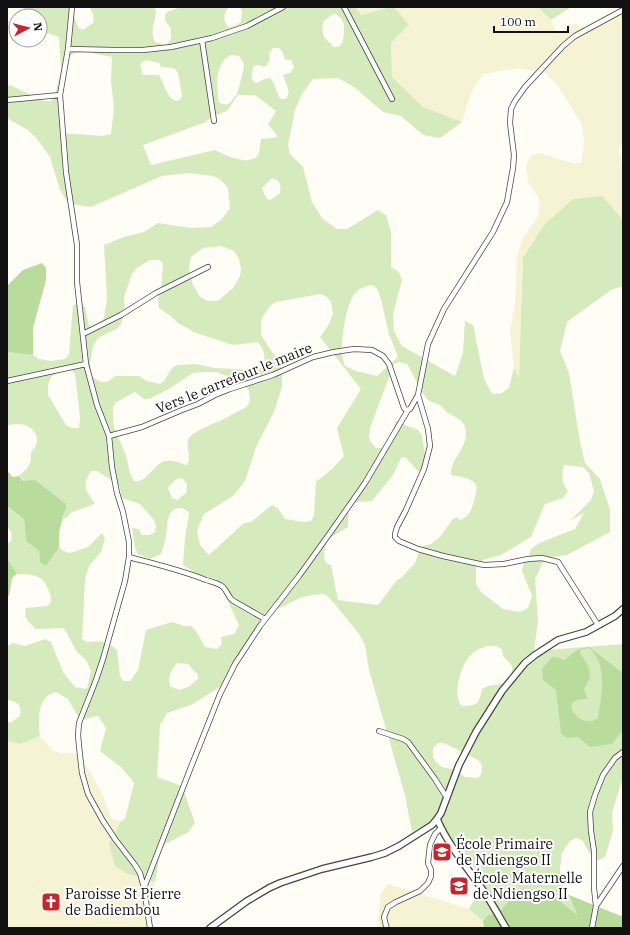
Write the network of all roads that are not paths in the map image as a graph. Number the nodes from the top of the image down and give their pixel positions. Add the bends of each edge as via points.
1 (72, 7) edge
2 (283, 7) edge
3 (344, 7) edge
4 (623, 10) edge
5 (202, 40) junction
6 (68, 49) junction
7 (60, 95) junction
8 (392, 99) dead end
9 (7, 100) edge
10 (214, 121) dead end
11 (208, 267) dead end
12 (83, 334) junction
13 (86, 364) junction
14 (7, 381) edge
15 (418, 395) junction
16 (408, 410) junction
17 (109, 436) junction
18 (129, 556) junction
19 (623, 609) edge
20 (265, 619) junction
21 (598, 625) junction
22 (379, 731) dead end
23 (623, 752) edge
24 (447, 798) junction
25 (437, 819) junction
26 (441, 828) junction
27 (623, 866) edge
28 (144, 888) junction
29 (596, 906) junction
30 (150, 928) edge
31 (210, 928) edge
32 (387, 928) edge
33 (506, 928) edge
34 (592, 928) edge

1 - 6 street
2 - 5 street via 246,26
3 - 8 street
4 - 15 street via 575,36 563,46 525,86 515,101 510,123 514,168 507,202 493,232 444,309 431,337
5 - 6 street via 143,50
5 - 10 street
6 - 7 street
7 - 9 street
7 - 12 street via 66,172 78,245 77,282
11 - 12 street
12 - 13 street
13 - 14 street
13 - 17 street via 96,405
15 - 16 street
15 - 21 street via 430,446 424,469 397,527 395,538 399,542 443,556 484,565 542,558 558,562
16 - 17 street, Vers le carrefour le maire via 404,408 389,364 383,356 372,350 354,349 313,357 273,375 230,388 142,427
16 - 20 street via 360,489 299,576
17 - 18 street via 117,493 124,512
18 - 20 street via 189,573 219,585 232,600
18 - 28 street via 125,581 103,659 79,723 78,735 82,772 88,794 103,821 140,873
19 - 21 street
20 - 28 street via 235,664 220,694
21 - 24 street via 586,632 558,640 525,663 476,732 459,765
22 - 24 street via 408,742
23 - 29 street via 615,758 604,775 590,812
24 - 25 street
25 - 26 street
25 - 31 street via 426,829 385,853 269,888 247,900
26 - 32 street via 430,845 428,863 431,870 428,883 420,891 388,907 384,917
26 - 33 street
27 - 29 street
28 - 30 street
29 - 34 street

